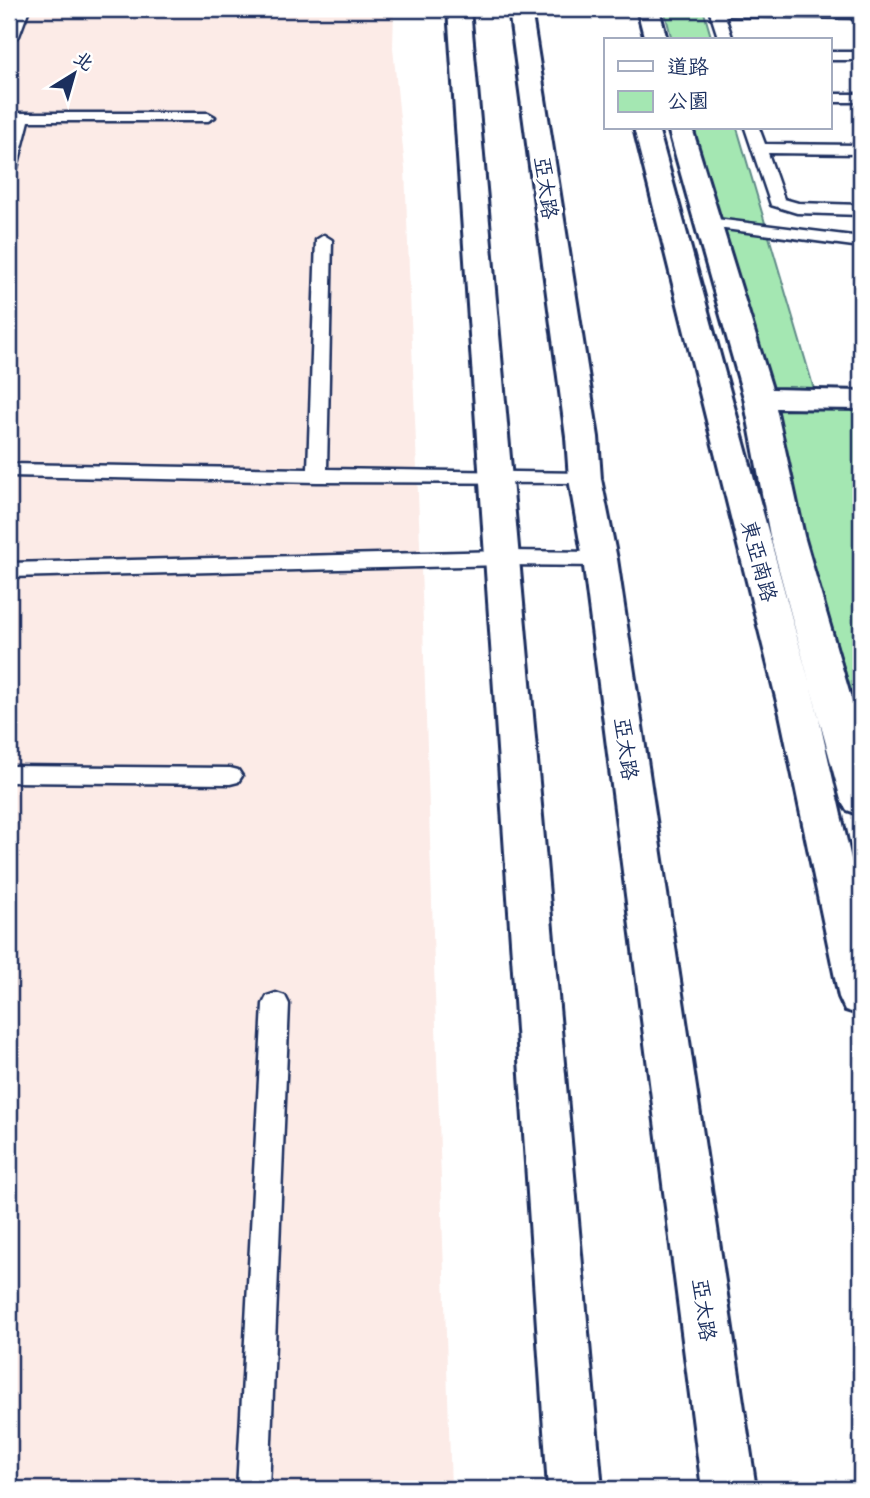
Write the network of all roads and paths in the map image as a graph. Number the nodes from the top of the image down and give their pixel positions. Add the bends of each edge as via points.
1 (22, 9) edge
2 (459, 9) edge
3 (520, 9) edge
4 (648, 9) edge
5 (859, 9) edge
6 (716, 10) edge
7 (861, 14) edge
8 (12, 36) dead end
9 (655, 38) edge
10 (725, 38) edge
11 (832, 56) edge
12 (861, 57) edge
13 (832, 98) edge
14 (861, 98) edge
15 (16, 117) edge
16 (208, 117) dead end
17 (647, 130) edge
18 (681, 130) edge
19 (753, 130) edge
20 (759, 148) junction
21 (861, 149) edge
22 (9, 168) edge
23 (861, 210) edge
24 (708, 223) junction
25 (324, 240) dead end
26 (861, 242) edge
27 (759, 398) junction
28 (861, 400) edge
29 (9, 470) edge
30 (317, 476) junction
31 (585, 479) junction
32 (497, 480) junction
33 (504, 558) junction
34 (600, 559) junction
35 (9, 570) edge
36 (9, 774) edge
37 (230, 776) dead end
38 (861, 800) edge
39 (861, 997) edge
40 (276, 1004) dead end
41 (253, 1489) edge
42 (575, 1489) edge
43 (729, 1489) edge

1 - 8 lane
2 - 32 street
3 - 31 street, 亞太路
4 - 9 street
5 - 7 street
6 - 7 lane
6 - 10 lane
11 - 12 lane
13 - 14 lane
15 - 16 lane
15 - 22 lane
17 - 39 street, 東亞南路 via 799,714
18 - 24 street, 東亞南路
19 - 20 lane
20 - 21 lane
20 - 23 lane via 778,202 797,208
24 - 26 lane
24 - 27 street, 東亞南路
25 - 30 lane
27 - 28 street
27 - 38 street, 東亞南路 via 787,536
29 - 30 lane
30 - 32 lane
31 - 32 lane
31 - 34 street, 亞太路
32 - 33 street
33 - 34 lane
33 - 35 lane
33 - 42 street
34 - 43 street, 亞太路
36 - 37 lane
40 - 41 lane

